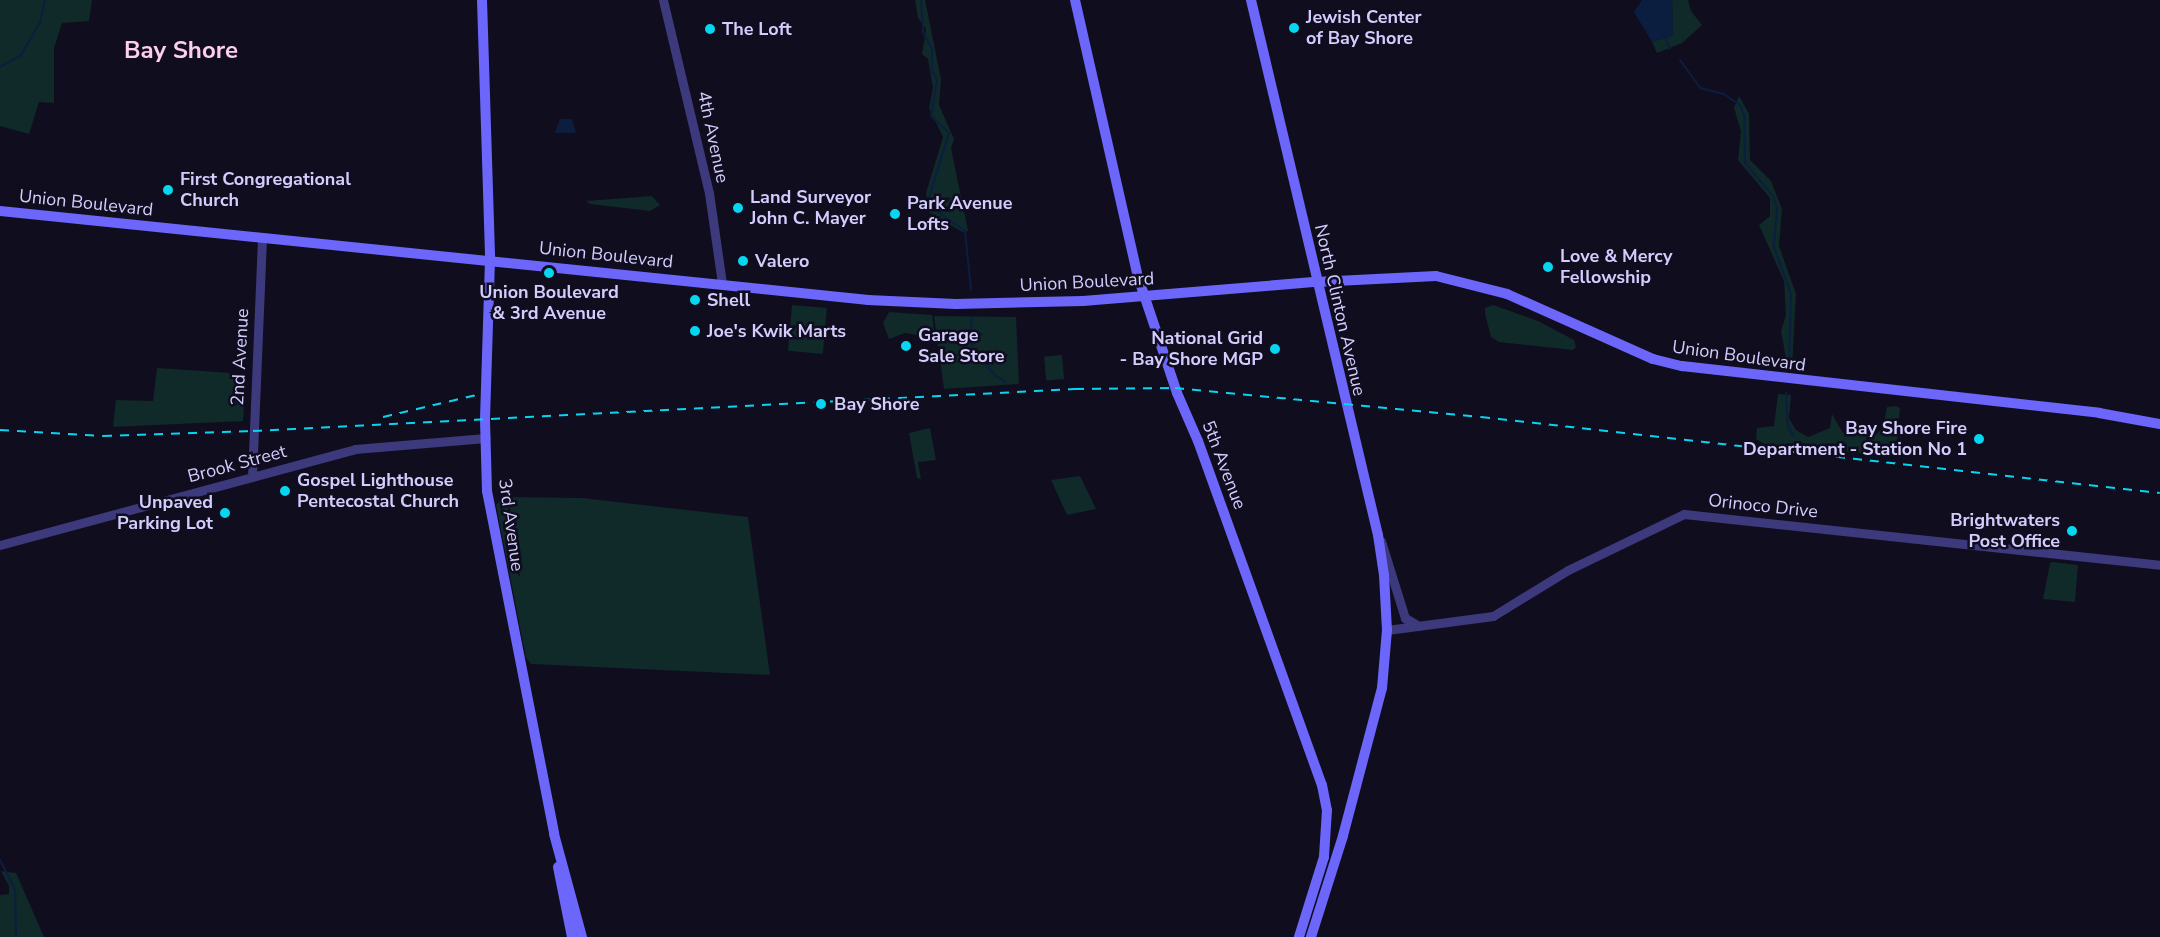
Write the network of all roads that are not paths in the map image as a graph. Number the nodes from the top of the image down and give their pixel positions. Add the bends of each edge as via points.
1 (482, 0) edge
2 (663, 0) edge
3 (1075, 0) edge
4 (1251, 0) edge
5 (0, 211) edge
6 (262, 238) junction
7 (490, 260) junction
8 (1316, 282) junction
9 (722, 283) junction
10 (1145, 296) junction
11 (2160, 424) edge
12 (486, 438) junction
13 (252, 477) junction
14 (1378, 536) junction
15 (0, 545) edge
16 (2160, 565) edge
17 (1421, 627) junction
18 (1387, 630) junction
19 (554, 834) junction
20 (572, 937) edge
21 (582, 937) edge
22 (1299, 937) edge
23 (1311, 937) edge

1 - 7 main road, 3rd Avenue
2 - 9 street, 4th Avenue via 709,194
3 - 10 main road, 5th Avenue
4 - 8 main road, North Clinton Avenue
5 - 6 main road, Union Boulevard
6 - 7 main road, Union Boulevard
6 - 13 street, 2nd Avenue
7 - 9 main road, Union Boulevard
7 - 12 main road, 3rd Avenue
8 - 10 main road, Union Boulevard
8 - 11 main road, Union Boulevard via 1436,276 1507,294 1653,359 1682,366 2098,413
8 - 14 main road, North Clinton Avenue
9 - 10 main road, Union Boulevard via 868,300 956,304
10 - 22 main road, 5th Avenue via 1322,785 1327,810 1324,857
12 - 13 street, Brook Street via 355,449
12 - 19 main road, 3rd Avenue via 493,535
13 - 15 street, Brook Street
14 - 17 street via 1405,618
14 - 18 main road, North Clinton Avenue
16 - 17 street, Orinoco Drive via 1684,514 1568,570 1493,616
17 - 18 street, Orinoco Drive
18 - 23 main road via 1382,688
19 - 20 main road
19 - 21 main road, 3rd Avenue

